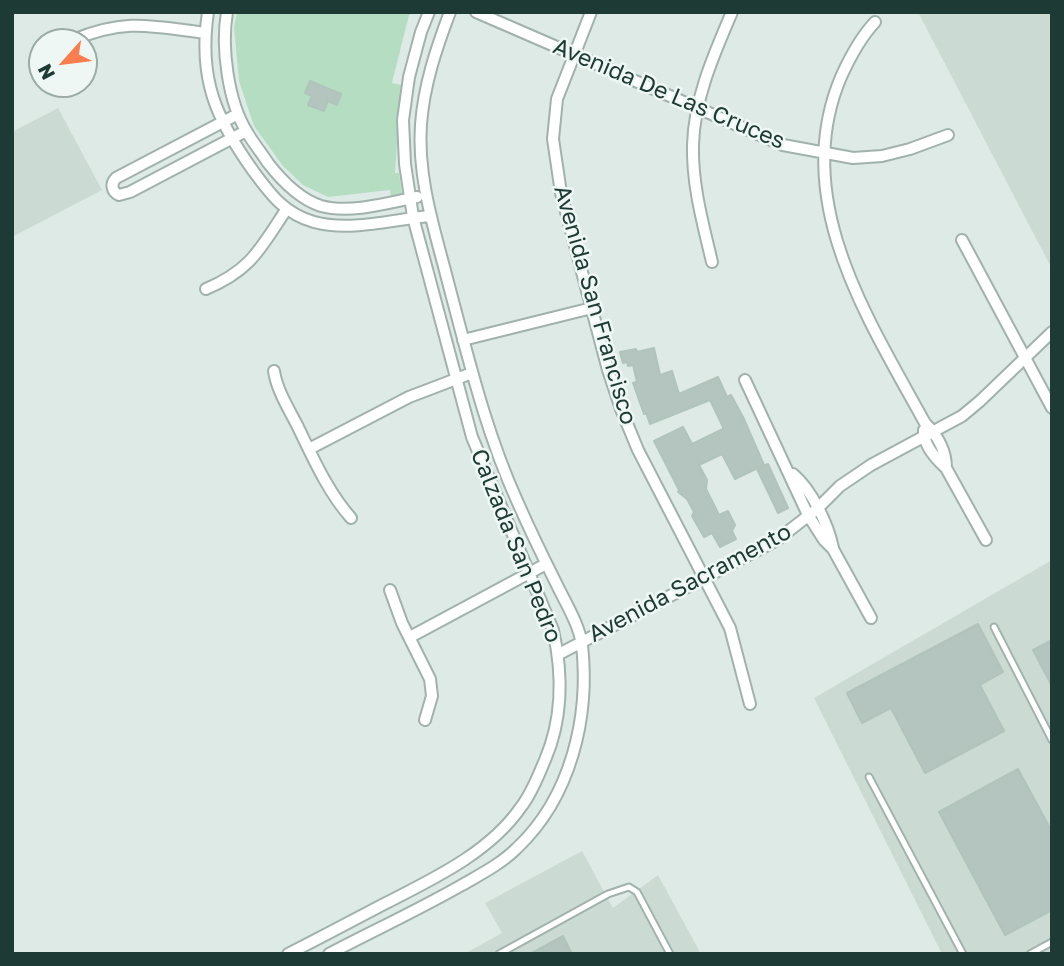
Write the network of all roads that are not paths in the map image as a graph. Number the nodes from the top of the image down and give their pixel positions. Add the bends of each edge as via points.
1 (208, 12) edge
2 (227, 12) edge
3 (429, 12) edge
4 (450, 12) edge
5 (476, 12) edge
6 (591, 12) edge
7 (732, 12) edge
8 (875, 22) dead end
9 (98, 30) edge
10 (205, 33) junction
11 (573, 53) junction
12 (698, 109) junction
13 (238, 114) junction
14 (222, 122) junction
15 (246, 131) junction
16 (948, 135) dead end
17 (230, 139) junction
18 (824, 153) junction
19 (427, 195) junction
20 (410, 198) junction
21 (286, 210) junction
22 (431, 216) junction
23 (414, 217) junction
24 (962, 240) dead end
25 (712, 262) dead end
26 (206, 289) dead end
27 (592, 308) junction
28 (1052, 332) edge
29 (463, 340) junction
30 (1025, 357) junction
31 (274, 371) dead end
32 (472, 373) junction
33 (745, 380) dead end
34 (455, 381) junction
35 (1052, 408) edge
36 (927, 430) junction
37 (309, 449) junction
38 (813, 512) junction
39 (351, 518) dead end
40 (986, 540) dead end
41 (547, 564) junction
42 (530, 572) junction
43 (706, 578) junction
44 (390, 590) dead end
45 (871, 618) dead end
46 (994, 627) dead end
47 (410, 637) junction
48 (581, 642) junction
49 (559, 654) junction
50 (750, 704) dead end
51 (425, 720) dead end
52 (1052, 740) edge
53 (869, 777) dead end
54 (436, 877) junction
55 (445, 894) junction
56 (1052, 942) edge
57 (289, 954) edge
58 (329, 954) edge
59 (499, 954) edge
60 (670, 954) edge
61 (963, 954) edge
62 (1030, 954) edge

1 - 10 street
2 - 13 street via 225,55
3 - 20 street, Calzada San Pedro via 409,77 403,120
4 - 19 street, Calzada San Pedro via 426,80 421,126
5 - 11 street, Avenida De Las Cruces
6 - 11 street, Avenida San Francisco
7 - 12 street
8 - 18 street via 864,34 832,99
9 - 10 street via 125,25
10 - 14 street via 210,88
11 - 12 street, Avenida De Las Cruces
11 - 27 street, Avenida San Francisco via 556,99 552,139 561,193
12 - 18 street, Avenida De Las Cruces via 783,145
12 - 25 street via 693,145 696,189
13 - 14 street
13 - 15 street
14 - 17 street
14 - 17 street via 116,178 113,190 119,195 130,192
15 - 17 street
15 - 20 street via 294,192 321,206 348,208
16 - 18 street, Avenida De Las Cruces via 882,156
17 - 21 street
18 - 36 street via 829,207 847,272
19 - 20 street
19 - 22 street, Calzada San Pedro
20 - 23 street, Calzada San Pedro
21 - 23 street via 314,222 340,226
21 - 26 street via 243,270
22 - 23 street
22 - 29 street, Calzada San Pedro
23 - 34 street, Calzada San Pedro
24 - 30 street
27 - 29 street
27 - 43 street, Avenida San Francisco via 608,370 638,450
28 - 30 street, Avenida Sacramento
29 - 32 street, Calzada San Pedro
30 - 35 street
30 - 36 street, Avenida Sacramento via 962,415
31 - 37 street
32 - 34 street
32 - 41 street, Calzada San Pedro via 503,468
33 - 38 street via 790,472 802,482
34 - 37 street via 409,397
34 - 42 street, Calzada San Pedro via 486,473
36 - 38 street, Avenida Sacramento via 840,486
36 - 40 street via 946,457 946,468
37 - 39 street
38 - 43 street, Avenida Sacramento via 777,540
38 - 45 street via 831,537 833,549
41 - 42 street
41 - 48 street, Calzada San Pedro
42 - 47 street
42 - 49 street, Calzada San Pedro
43 - 48 street, Avenida Sacramento
43 - 50 street, Avenida San Francisco via 730,628
44 - 47 street
46 - 52 lane
47 - 51 street via 433,688
48 - 49 street, Avenida Sacramento
48 - 55 street, Calzada San Pedro via 584,689 580,728 555,798 516,849
49 - 54 street, Calzada San Pedro via 558,724 535,784 505,826
53 - 61 lane
54 - 55 street
54 - 57 street, Calzada San Pedro
55 - 58 street, Calzada San Pedro
56 - 62 lane
59 - 60 lane via 629,887 637,892

